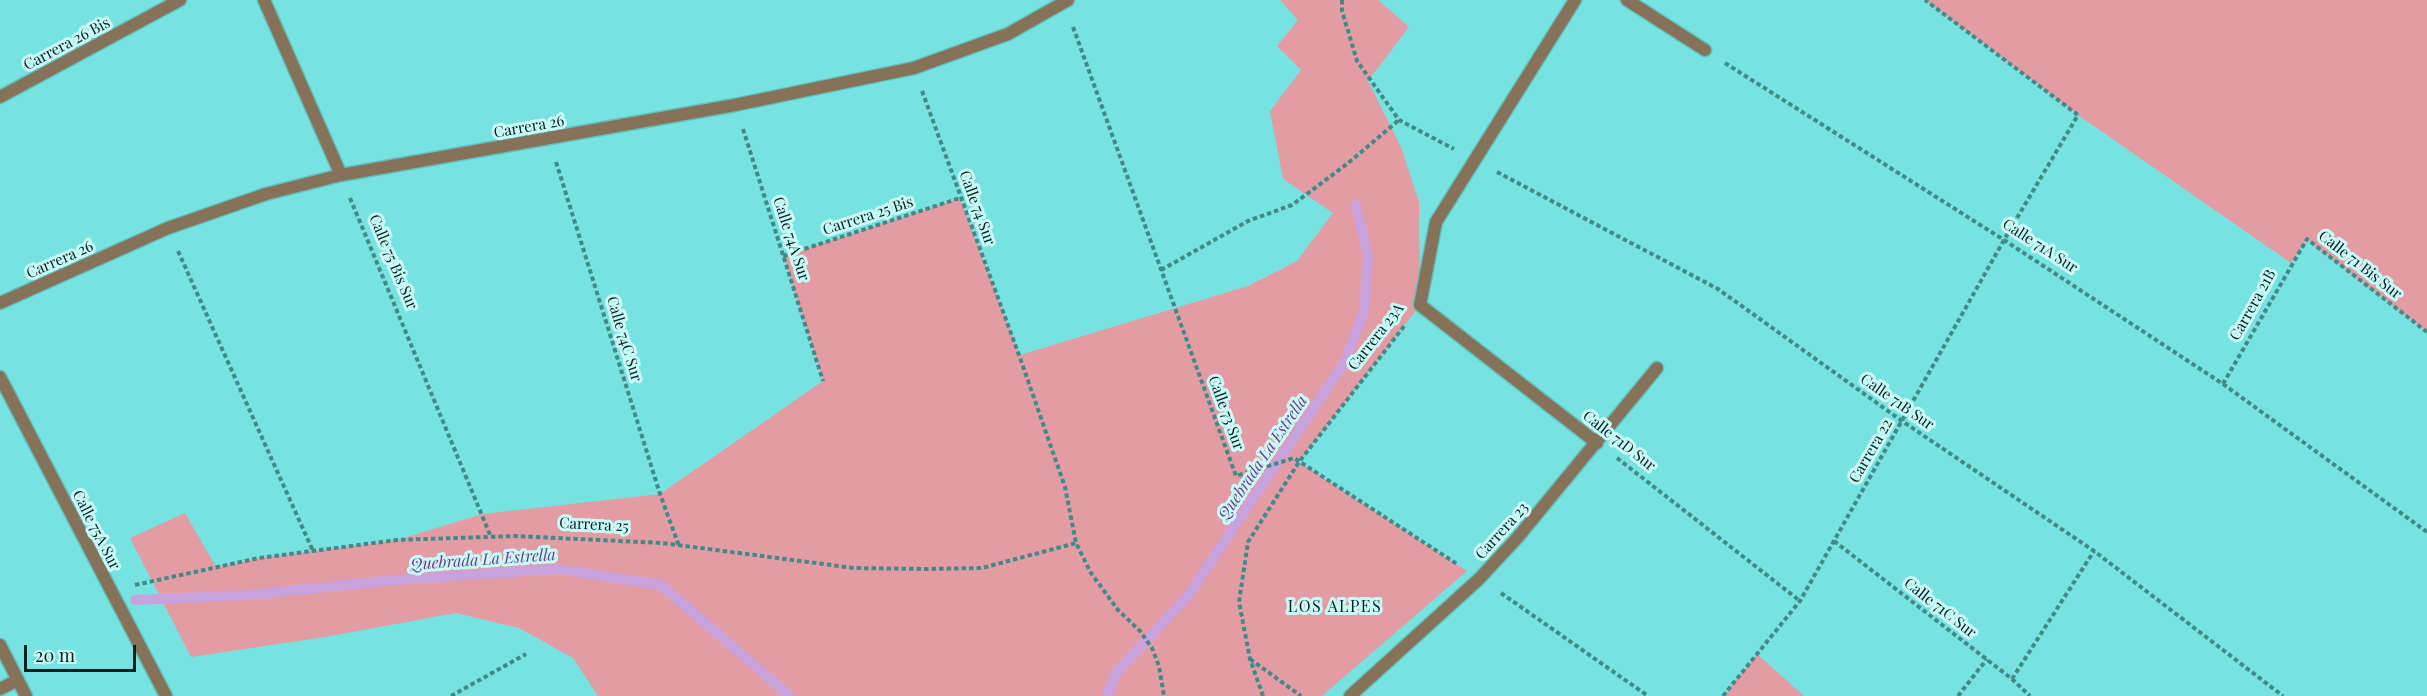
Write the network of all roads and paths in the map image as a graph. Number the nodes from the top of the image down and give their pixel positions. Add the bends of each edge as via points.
1 (180, 0) edge
2 (264, 0) edge
3 (1342, 0) edge
4 (1575, 0) edge
5 (1627, 0) edge
6 (1925, 0) edge
7 (1066, 1) edge
8 (1705, 50) joint
9 (914, 68) junction
10 (0, 97) edge
11 (735, 105) junction
12 (1399, 120) junction
13 (549, 138) junction
14 (1476, 160) junction
15 (341, 175) junction
16 (960, 198) junction
17 (168, 228) junction
18 (2307, 239) joint
19 (2004, 240) junction
20 (783, 256) junction
21 (1161, 270) junction
22 (0, 303) edge
23 (1420, 305) junction
24 (2427, 332) edge
25 (1657, 368) dead end
26 (0, 377) edge
27 (823, 381) dead end
28 (2223, 384) junction
29 (1902, 421) junction
30 (1597, 443) junction
31 (1299, 462) junction
32 (2427, 532) edge
33 (491, 537) junction
34 (1834, 541) junction
35 (1076, 543) junction
36 (679, 546) junction
37 (313, 551) junction
38 (2094, 551) junction
39 (1479, 579) junction
40 (111, 591) junction
41 (1800, 601) junction
42 (0, 645) edge
43 (526, 654) dead end
44 (1250, 659) junction
45 (1987, 659) junction
46 (2012, 679) junction
47 (18, 680) junction
48 (0, 689) edge
49 (26, 696) edge
50 (165, 696) edge
51 (451, 696) edge
52 (1164, 696) edge
53 (1263, 696) edge
54 (1300, 696) edge
55 (1350, 696) edge
56 (1648, 696) edge
57 (1723, 696) edge
58 (1958, 696) edge
59 (2030, 696) edge
60 (2283, 696) edge

1 - 10 street, Carrera 26 Bis
2 - 15 street
3 - 12 path via 1357,61
4 - 14 street, Carrera 23A
5 - 8 street
6 - 19 path, Carrera 22 via 2078,115
7 - 9 street, Carrera 26 via 1008,34
7 - 21 path, Calle 73 Sur
8 - 19 path, Calle 71A Sur
9 - 11 street, Carrera 26
9 - 16 path, Calle 74 Sur
11 - 13 street, Carrera 26
11 - 20 path, Calle 74A Sur
12 - 14 path, Calle 71B Sur
12 - 21 path via 1292,205 1248,221
13 - 15 street, Carrera 26
13 - 36 path, Calle 74C Sur
14 - 23 street, Carrera 23A via 1437,222
14 - 29 path, Calle 71B Sur via 1718,289
15 - 17 street, Carrera 26 via 266,194
15 - 33 path, Calle 75 Bis Sur
16 - 20 path, Carrera 25 Bis
16 - 35 path, Calle 74 Sur via 1065,487
17 - 22 street, Carrera 26
17 - 37 path
18 - 24 path, Calle 71 Bis Sur
18 - 28 path, Carrera 21B
19 - 28 path, Calle 71A Sur
19 - 29 path, Carrera 22
20 - 27 path, Calle 74A Sur
21 - 31 path, Calle 73 Sur via 1236,476 1294,458
23 - 30 street, Calle 71D Sur
23 - 31 path, Carrera 23A
25 - 30 street, Carrera 23
26 - 40 street, Calle 75A Sur
28 - 32 path, Calle 71A Sur
29 - 34 path, Carrera 22
29 - 38 path, Calle 71B Sur
30 - 39 street, Carrera 23
30 - 41 path, Calle 71D Sur
31 - 39 path, Calle 73 Sur
31 - 44 path, Carrera 23A via 1248,542 1239,602
33 - 36 path, Carrera 25
33 - 37 path, Carrera 25 via 397,540
34 - 41 path, Carrera 22
34 - 45 path, Calle 71C Sur
35 - 36 path, Carrera 25 via 982,568 926,569 854,568
35 - 52 path, Calle 74 Sur via 1091,573 1152,648
37 - 40 path, Carrera 25 via 259,558
38 - 46 path
38 - 60 path, Calle 71B Sur
39 - 55 street, Carrera 23
39 - 56 path, Calle 73 Sur
40 - 50 street, Calle 75A Sur
41 - 57 path, Carrera 22
42 - 47 street
43 - 51 path
44 - 53 path, Carrera 23A
44 - 54 path
45 - 46 path, Calle 71C Sur
45 - 58 path
46 - 59 path, Calle 71C Sur
47 - 48 street
47 - 49 street

